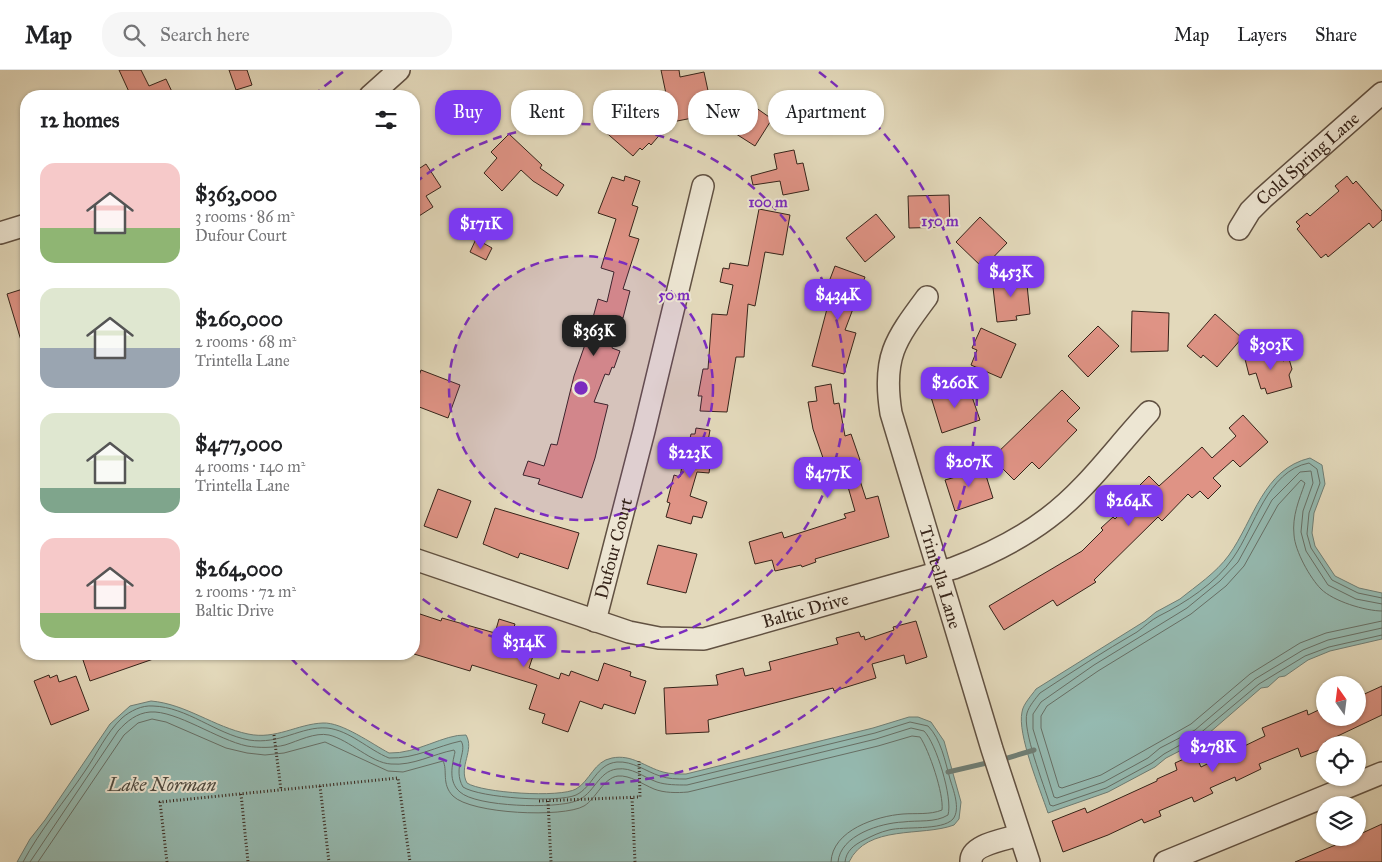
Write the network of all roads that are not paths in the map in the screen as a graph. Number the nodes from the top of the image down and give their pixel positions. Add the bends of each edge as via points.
1 (399, 70) edge
2 (377, 90) edge
3 (1382, 93) edge
4 (703, 186) dead end
5 (20, 226) edge
6 (1239, 230) dead end
7 (0, 233) edge
8 (927, 297) dead end
9 (1149, 412) dead end
10 (420, 561) edge
11 (940, 571) junction
12 (595, 621) junction
13 (1382, 772) edge
14 (1019, 835) junction
15 (971, 862) edge
16 (1029, 862) edge
17 (1165, 862) edge

1 - 2 street
3 - 6 street, Cold Spring Lane via 1262,198
4 - 12 street, Dufour Court
5 - 7 street
8 - 11 street, Trintella Lane via 898,337 890,360 888,397
9 - 11 street, Baltic Drive via 1070,499 1049,517 989,555
10 - 12 street, Baltic Drive
11 - 12 street, Baltic Drive via 704,639 659,638
11 - 14 street, Trintella Lane
13 - 17 street
14 - 15 street via 975,849
14 - 16 street, Trintella Lane

